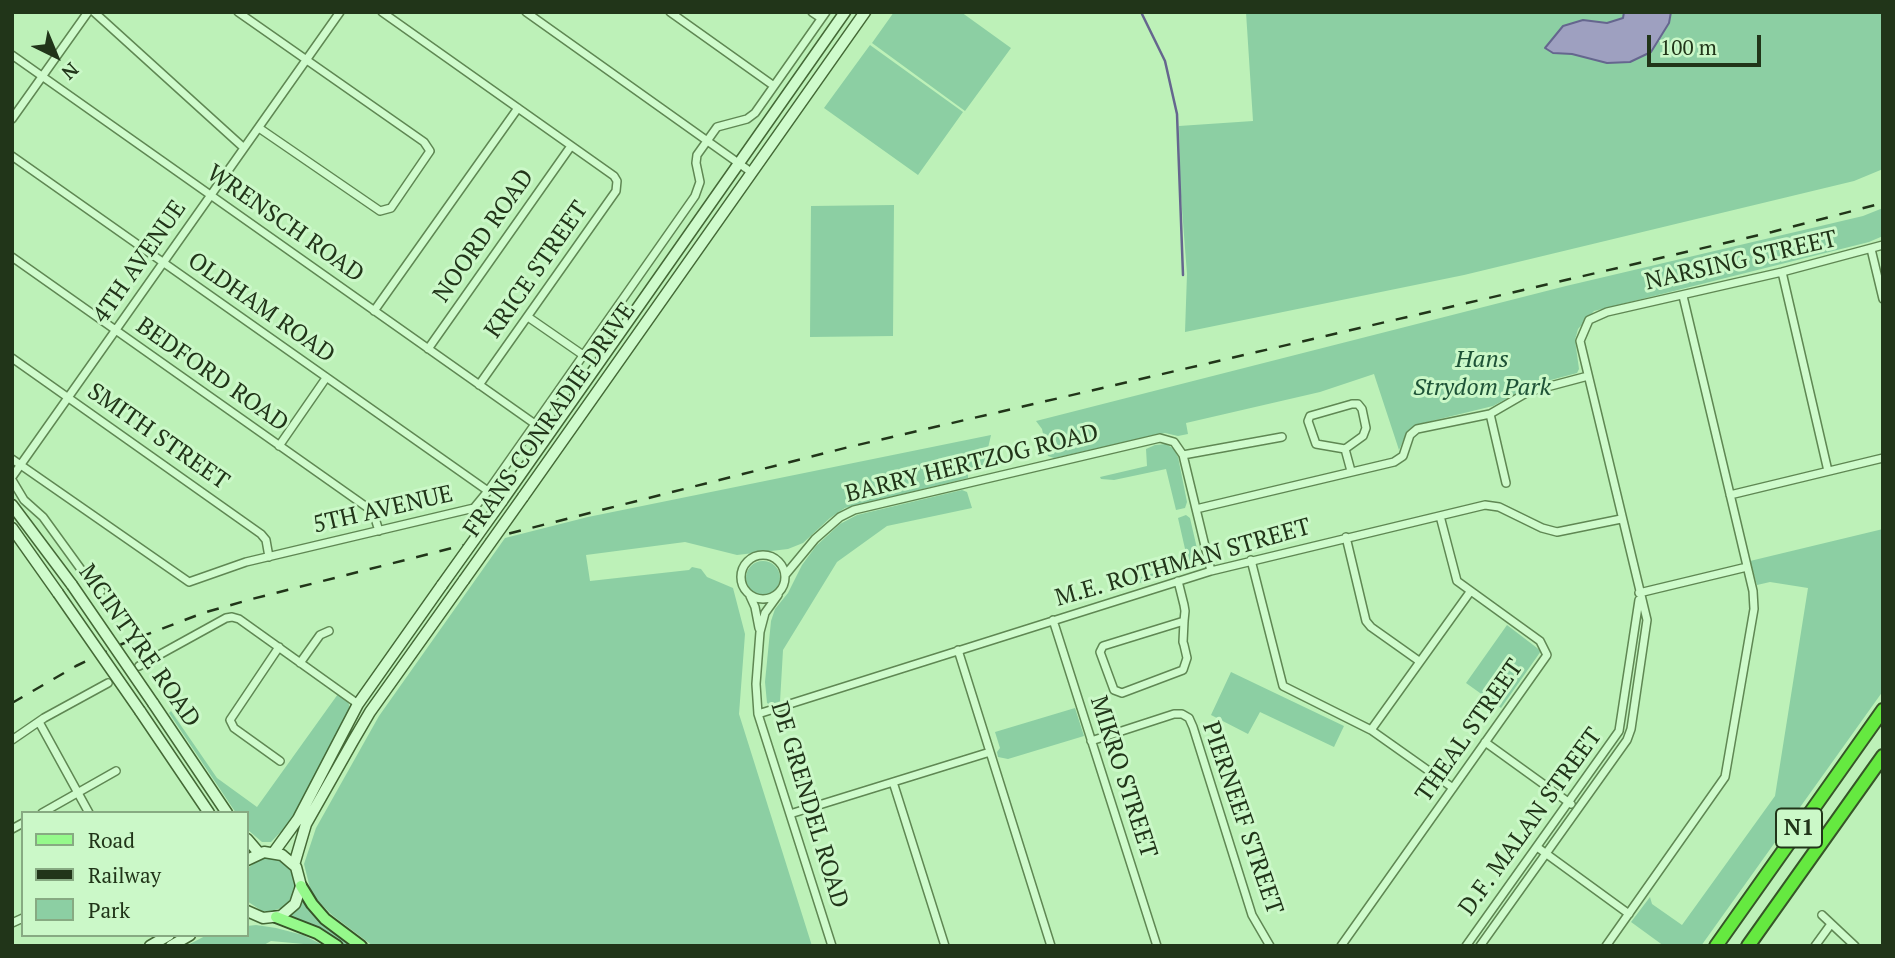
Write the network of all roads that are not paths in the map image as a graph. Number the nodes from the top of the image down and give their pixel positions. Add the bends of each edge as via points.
1 (88, 12) edge
2 (94, 12) edge
3 (239, 12) edge
4 (340, 12) edge
5 (382, 12) edge
6 (526, 12) edge
7 (670, 12) edge
8 (812, 12) edge
9 (845, 12) edge
10 (865, 12) edge
11 (823, 15) edge
12 (12, 55) edge
13 (306, 60) junction
14 (42, 76) junction
15 (774, 86) junction
16 (518, 108) junction
17 (12, 119) edge
18 (259, 128) junction
19 (707, 141) junction
20 (572, 146) junction
21 (244, 148) junction
22 (12, 156) edge
23 (738, 163) junction
24 (751, 172) junction
25 (211, 195) junction
26 (1883, 245) edge
27 (1871, 249) junction
28 (12, 257) edge
29 (163, 263) junction
30 (1782, 272) junction
31 (1683, 296) junction
32 (1883, 299) edge
33 (374, 311) junction
34 (1607, 312) joint
35 (528, 317) junction
36 (116, 330) junction
37 (428, 349) junction
38 (583, 355) junction
39 (12, 359) edge
40 (1588, 376) junction
41 (326, 378) junction
42 (480, 385) junction
43 (68, 397) junction
44 (1490, 414) junction
45 (535, 424) junction
46 (1282, 437) dead end
47 (279, 446) junction
48 (1345, 449) junction
49 (1182, 455) junction
50 (1883, 458) edge
51 (12, 459) edge
52 (20, 465) junction
53 (1351, 471) junction
54 (1828, 471) junction
55 (12, 478) edge
56 (1506, 483) dead end
57 (488, 491) junction
58 (1730, 495) junction
59 (12, 505) edge
60 (1196, 509) junction
61 (1440, 516) junction
62 (1621, 519) junction
63 (12, 528) edge
64 (379, 531) junction
65 (1346, 537) junction
66 (269, 557) junction
67 (1251, 560) junction
68 (1747, 567) junction
69 (1211, 571) junction
70 (786, 574) junction
71 (1178, 581) junction
72 (101, 591) dead end
73 (1470, 592) junction
74 (1639, 593) junction
75 (778, 595) junction
76 (750, 596) junction
77 (1053, 620) junction
78 (1184, 621) junction
79 (329, 631) dead end
80 (760, 632) junction
81 (279, 647) junction
82 (958, 650) junction
83 (1419, 661) junction
84 (300, 663) junction
85 (139, 666) dead end
86 (108, 683) dead end
87 (358, 704) junction
88 (1883, 709) edge
89 (758, 714) junction
90 (39, 722) junction
91 (1371, 730) junction
92 (1619, 731) junction
93 (1630, 733) junction
94 (12, 740) edge
95 (1091, 740) junction
96 (1486, 743) junction
97 (990, 752) junction
98 (1883, 756) edge
99 (280, 761) dead end
100 (116, 771) dead end
101 (893, 782) junction
102 (1452, 788) junction
103 (78, 793) junction
104 (1569, 802) junction
105 (1578, 808) junction
106 (46, 811) edge
107 (88, 811) edge
108 (208, 811) edge
109 (226, 811) edge
110 (790, 814) junction
111 (248, 840) edge
112 (1537, 848) junction
113 (274, 852) junction
114 (260, 853) junction
115 (1546, 854) junction
116 (248, 859) edge
117 (294, 865) junction
118 (301, 886) junction
119 (249, 914) edge
120 (1629, 914) junction
121 (1822, 915) dead end
122 (276, 917) junction
123 (1831, 924) junction
124 (187, 937) edge
125 (171, 946) edge
126 (337, 946) edge
127 (361, 946) edge
128 (832, 946) edge
129 (945, 946) edge
130 (1051, 946) edge
131 (1157, 946) edge
132 (1270, 946) edge
133 (1341, 946) edge
134 (1466, 946) edge
135 (1480, 946) edge
136 (1606, 946) edge
137 (1716, 946) edge
138 (1748, 946) edge
139 (1815, 946) edge
140 (1855, 946) edge

1 - 14 street
2 - 21 street
3 - 13 street
4 - 13 street, 4TH AVENUE
5 - 16 street
6 - 19 street
7 - 15 street
8 - 11 street
9 - 23 main road, FRANS CONRADIE DRIVE
10 - 24 main road, FRANS CONRADIE DRIVE
11 - 15 street
12 - 14 street, WRENSCH ROAD
13 - 18 street, 4TH AVENUE
13 - 18 street via 429,147 429,153 394,203 383,211
14 - 17 street
14 - 25 street, WRENSCH ROAD
15 - 19 street via 751,117 721,124
16 - 20 street
16 - 33 street
18 - 21 street, 4TH AVENUE
19 - 23 street
19 - 38 street, 5TH AVENUE via 696,158 697,193
20 - 35 street, KRICE STREET via 614,176 616,191
20 - 37 street, NOORD ROAD
21 - 25 street, 4TH AVENUE
22 - 29 street, OLDHAM ROAD
23 - 24 street
23 - 87 main road, FRANS CONRADIE DRIVE, bridge
24 - 117 main road, FRANS CONRADIE DRIVE, bridge via 359,731 306,824
25 - 29 street, 4TH AVENUE
25 - 33 street, WRENSCH ROAD
26 - 27 street, NARSING STREET
27 - 30 street, NARSING STREET
27 - 32 street
28 - 36 street, BEDFORD ROAD
29 - 36 street, 4TH AVENUE
29 - 41 street, OLDHAM ROAD
30 - 31 street, NARSING STREET
30 - 54 street
31 - 34 street, NARSING STREET
31 - 58 street
33 - 37 street, WRENSCH ROAD
34 - 40 street, D.F. MALAN STREET via 1589,320 1580,341
35 - 38 street
35 - 42 street, KRICE STREET
36 - 43 street, 4TH AVENUE
36 - 47 street, BEDFORD ROAD
37 - 42 street, WRENSCH ROAD
38 - 45 street, 5TH AVENUE
39 - 43 street, SMITH STREET
40 - 44 street via 1528,392
40 - 62 street, D.F. MALAN STREET
41 - 47 street
41 - 57 street, OLDHAM ROAD
42 - 45 street, WRENSCH ROAD
43 - 52 street, 4TH AVENUE
43 - 66 street, SMITH STREET via 261,534
44 - 53 street via 1417,429 1399,460
44 - 56 street
45 - 57 street, 5TH AVENUE
46 - 49 street
47 - 64 street, BEDFORD ROAD via 371,511
48 - 48 street via 1314,442 1310,416 1352,404 1360,406 1365,432
48 - 53 street
49 - 60 street
49 - 70 street, BARRY HERTZOG ROAD via 1174,442 1156,438 859,508 834,521
50 - 54 street
51 - 52 street
52 - 55 street, 4TH AVENUE
52 - 66 street, 5TH AVENUE via 186,581
53 - 60 street
54 - 58 street
55 - 72 street via 24,500 43,517
57 - 64 street, 5TH AVENUE via 468,510
58 - 68 street
59 - 109 main road, MCINTYRE ROAD, bridge
60 - 69 street
61 - 62 street, M.E. ROTHMAN STREET via 1491,505 1542,528 1564,532
61 - 65 street, M.E. ROTHMAN STREET
61 - 73 street, THEAL STREET via 1457,581
62 - 74 street, D.F. MALAN STREET
63 - 108 main road, MCINTYRE ROAD, bridge
64 - 66 street, 5TH AVENUE
65 - 67 street, M.E. ROTHMAN STREET
65 - 83 street via 1366,621
67 - 69 street, M.E. ROTHMAN STREET
67 - 91 street via 1283,686
68 - 74 street
68 - 120 street via 1754,609 1728,770
69 - 71 street, M.E. ROTHMAN STREET
70 - 75 street
70 - 76 street via 774,557 753,557 741,573
71 - 77 street, M.E. ROTHMAN STREET
71 - 78 street
73 - 83 street
73 - 96 street, THEAL STREET via 1540,641 1547,654
74 - 92 street, D.F. MALAN STREET
74 - 93 street, D.F. MALAN STREET via 1647,629
75 - 76 street via 764,600
75 - 80 street, DE GRENDEL ROAD via 765,612
76 - 80 street, DE GRENDEL ROAD
77 - 82 street, M.E. ROTHMAN STREET
77 - 95 street, MIKRO STREET
78 - 78 street via 1187,658 1181,672 1122,693 1114,690 1101,648
79 - 84 street via 320,635
80 - 89 street, DE GRENDEL ROAD
81 - 84 street
81 - 85 street via 229,617
81 - 99 street via 230,720 233,728
82 - 89 street, M.E. ROTHMAN STREET
82 - 97 street
83 - 91 street
84 - 87 street
86 - 90 street
87 - 113 main road, FRANS CONRADIE DRIVE via 298,819
88 - 137 highway, N1
89 - 110 street, DE GRENDEL ROAD
90 - 94 street
90 - 103 street
91 - 102 street
92 - 93 street
92 - 104 street, D.F. MALAN STREET
93 - 105 street, D.F. MALAN STREET
95 - 131 street, MIKRO STREET
95 - 132 street, PIERNEEF STREET via 1174,714 1189,718 1252,915
96 - 102 street, THEAL STREET
96 - 104 street
97 - 101 street
97 - 130 street
98 - 138 highway, N1
100 - 103 street
101 - 110 street
101 - 129 street
102 - 133 street, THEAL STREET
103 - 106 street
103 - 107 street
104 - 105 street
104 - 112 street, D.F. MALAN STREET
105 - 115 street, D.F. MALAN STREET
110 - 128 street, DE GRENDEL ROAD
111 - 114 main road
112 - 115 street
112 - 134 street, D.F. MALAN STREET
113 - 114 main road
113 - 117 main road
114 - 116 main road
115 - 120 street
115 - 135 street, D.F. MALAN STREET
117 - 118 main road
118 - 122 main road via 294,906
118 - 127 main road via 325,919
119 - 122 main road
120 - 136 street
121 - 123 street
122 - 126 main road
123 - 139 street
123 - 140 street
124 - 125 main road

